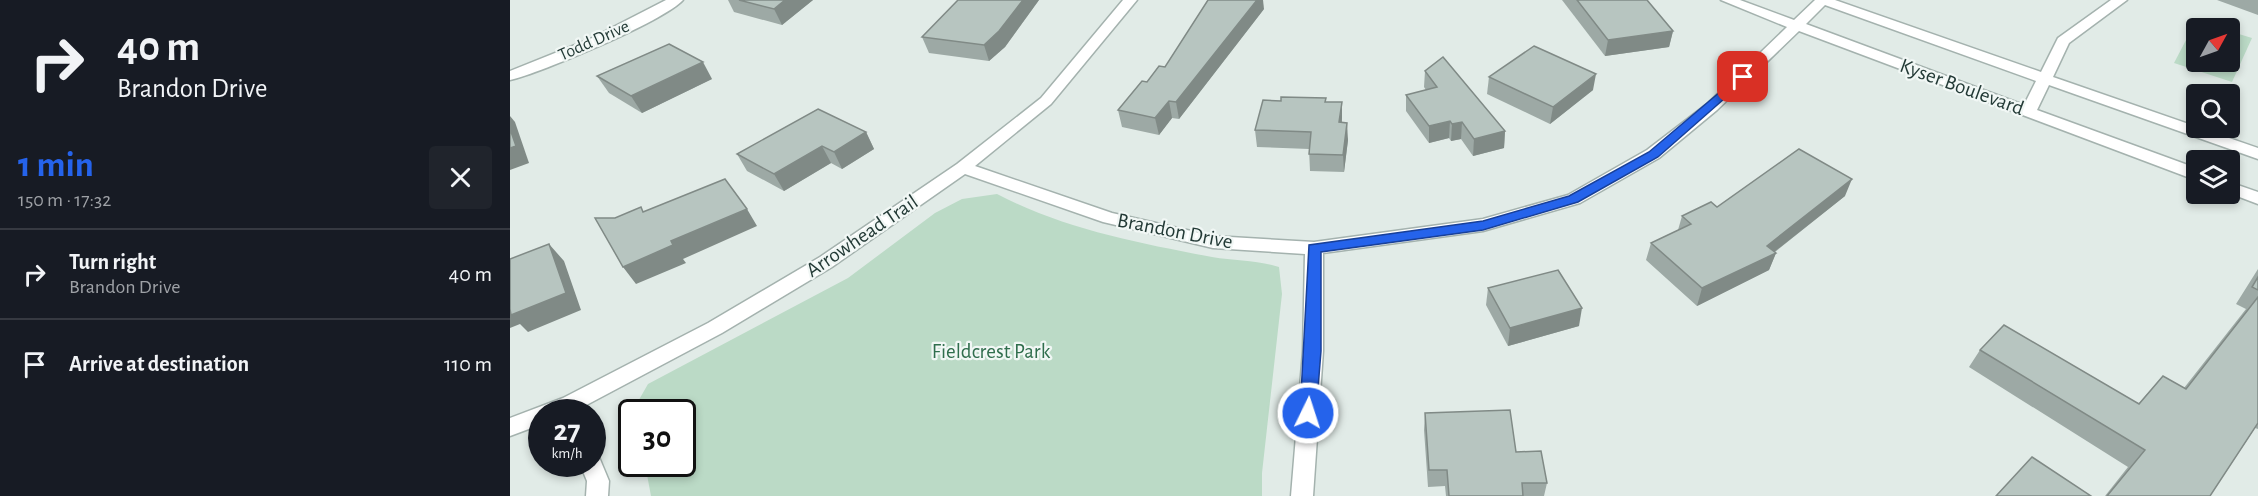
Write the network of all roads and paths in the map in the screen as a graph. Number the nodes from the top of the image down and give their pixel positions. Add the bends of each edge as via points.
1 (676, 0) edge
2 (1130, 0) edge
3 (1728, 0) edge
4 (1822, 0) edge
5 (2120, 0) edge
6 (1798, 26) junction
7 (510, 76) edge
8 (2046, 79) junction
9 (2029, 111) junction
10 (2258, 154) edge
11 (963, 168) junction
12 (2186, 170) edge
13 (2240, 191) edge
14 (2258, 198) edge
15 (1314, 248) junction
16 (588, 399) edge
17 (528, 421) edge
18 (510, 428) edge
19 (596, 477) edge
20 (597, 496) edge
21 (1302, 496) edge

1 - 7 street, Todd Drive via 577,50
2 - 11 street, Arrowhead Trail via 1046,100
3 - 6 street, Kyser Boulevard
4 - 6 street, Brandon Drive
4 - 8 street, Kyser Boulevard
5 - 8 street via 2063,41
6 - 9 street, Kyser Boulevard
6 - 15 street, Brandon Drive via 1712,106 1653,154 1574,199 1483,225
8 - 9 street
8 - 10 street, Kyser Boulevard
9 - 12 street, Kyser Boulevard
11 - 15 street, Brandon Drive via 1109,218 1201,239
11 - 16 street, Arrowhead Trail via 826,262
13 - 14 street
15 - 21 street via 1313,351
17 - 18 street
19 - 20 street

